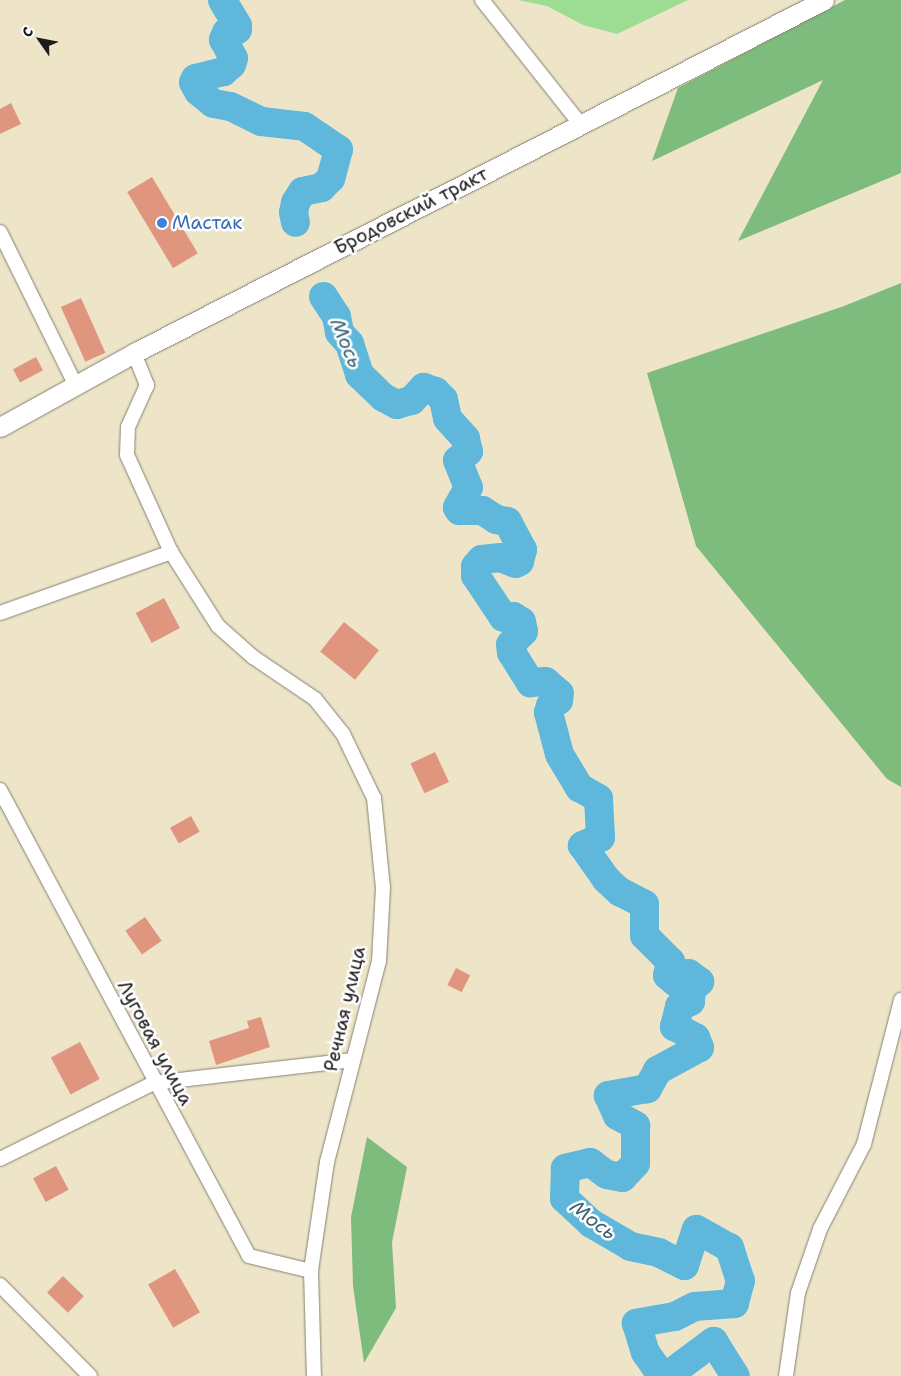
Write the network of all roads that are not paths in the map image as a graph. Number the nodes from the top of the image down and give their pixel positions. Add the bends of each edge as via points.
1 (482, 0) edge
2 (824, 0) edge
3 (581, 125) junction
4 (0, 232) edge
5 (134, 353) junction
6 (75, 384) junction
7 (0, 427) edge
8 (170, 552) junction
9 (0, 613) edge
10 (0, 790) edge
11 (901, 1000) edge
12 (353, 1060) junction
13 (154, 1083) junction
14 (0, 1159) edge
15 (311, 1271) junction
16 (0, 1285) edge
17 (90, 1376) edge
18 (314, 1376) edge
19 (786, 1376) edge

1 - 3 street
2 - 3 main road, Бродовский тракт
3 - 5 main road, Бродовский тракт
4 - 6 street
5 - 6 main road, Бродовский тракт
5 - 8 street, Речная улица via 147,385 128,427 127,455
6 - 7 main road, Бродовский тракт
8 - 9 street
8 - 12 street, Речная улица via 218,626 253,657 315,699 343,734 374,798 383,888 380,961
10 - 13 street, Луговая улица
11 - 19 street via 864,1144 820,1229 798,1292
12 - 13 street
12 - 15 street, Речная улица via 327,1162
13 - 14 street
13 - 15 street, Луговая улица via 250,1256
15 - 18 street, Речная улица
16 - 17 street

